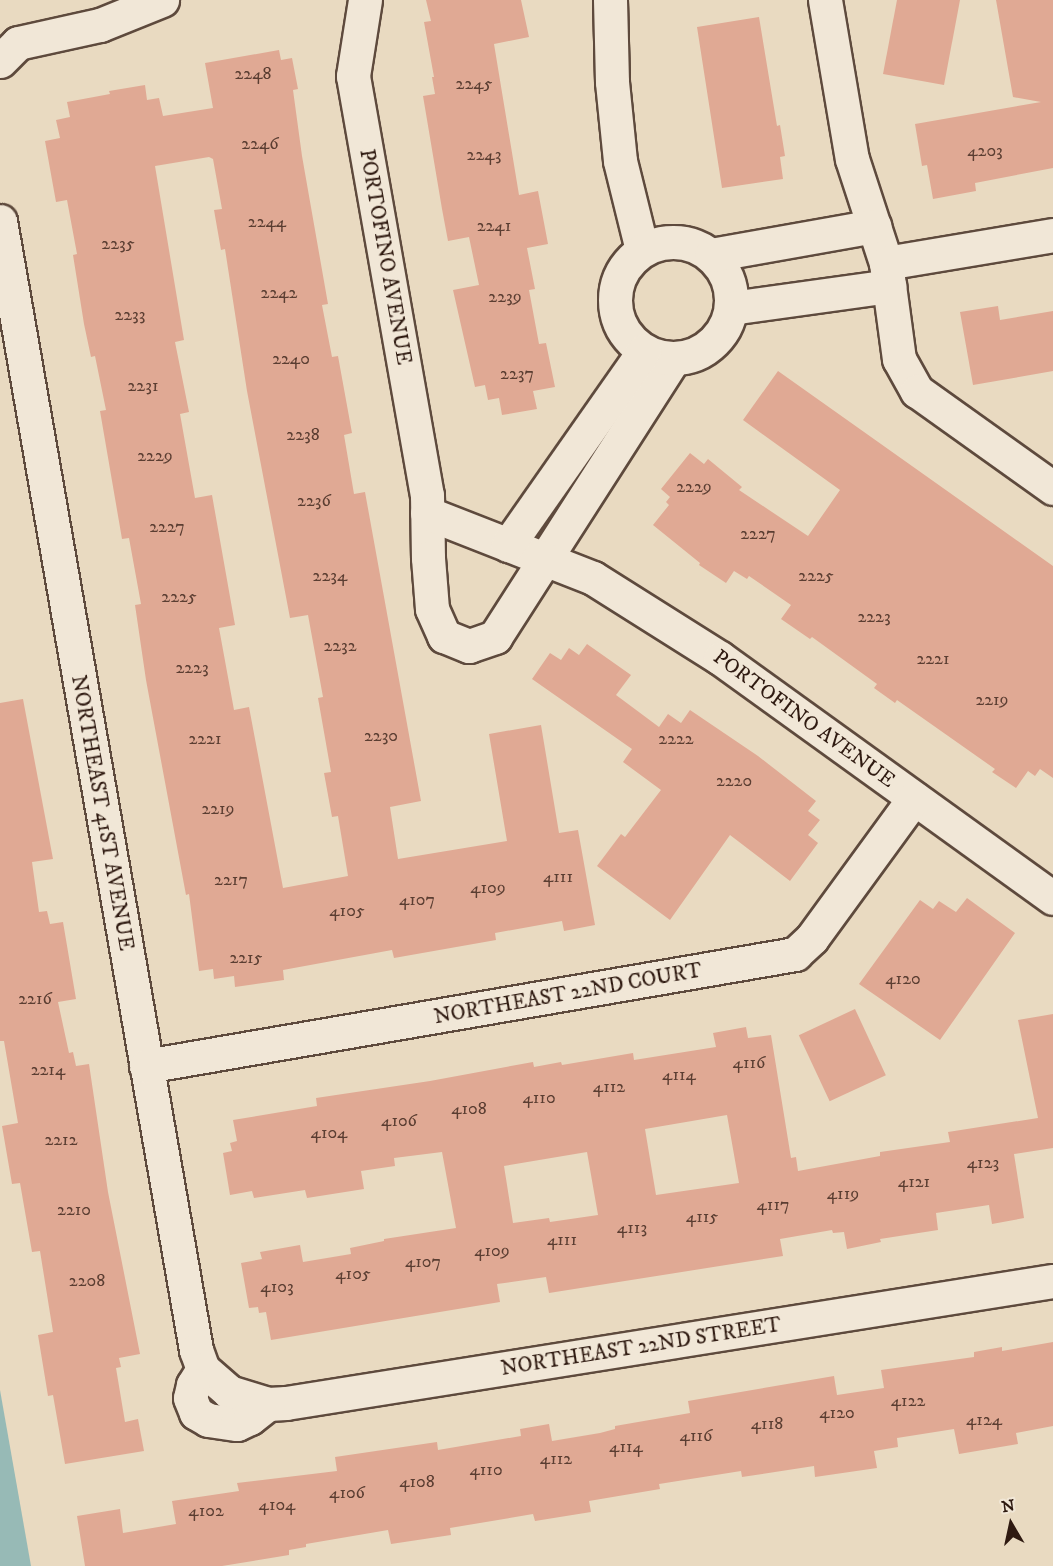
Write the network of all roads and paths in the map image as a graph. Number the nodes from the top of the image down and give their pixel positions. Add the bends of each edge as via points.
1 (162, 0) edge
2 (365, 0) edge
3 (610, 0) edge
4 (825, 0) edge
5 (6, 46) edge
6 (0, 221) edge
7 (874, 226) junction
8 (1053, 235) edge
9 (642, 250) junction
10 (711, 255) junction
11 (888, 275) junction
12 (731, 308) junction
13 (659, 355) junction
14 (1053, 488) edge
15 (427, 513) junction
16 (508, 545) junction
17 (545, 559) junction
18 (914, 798) junction
19 (1053, 898) edge
20 (146, 1066) junction
21 (1053, 1281) edge
22 (203, 1369) junction
23 (268, 1404) junction

1 - 5 street via 100,25
2 - 15 street, PORTOFINO AVENUE via 353,76 427,495
3 - 9 street via 612,82 620,161
4 - 7 street via 852,159
6 - 20 street, NORTHEAST 41ST AVENUE
7 - 10 street
7 - 11 street
8 - 11 street
9 - 10 street via 659,243 678,242
9 - 13 street via 619,276 614,310 630,341
10 - 12 street via 724,270
11 - 12 street
11 - 14 street via 899,359 917,391
12 - 13 street via 726,324 705,349 691,356
13 - 16 street
13 - 17 street
15 - 16 street, PORTOFINO AVENUE
15 - 17 street, PORTOFINO AVENUE via 432,609 444,636 469,646 495,637
16 - 17 street, PORTOFINO AVENUE
17 - 18 street, PORTOFINO AVENUE via 593,578 720,658
18 - 19 street, PORTOFINO AVENUE
18 - 20 street, NORTHEAST 22ND COURT via 812,938 795,954
20 - 22 street, NORTHEAST 41ST AVENUE via 196,1350
21 - 23 street, NORTHEAST 22ND STREET
22 - 23 street, NORTHEAST 22ND STREET via 229,1392
22 - 23 street via 190,1398 196,1413 208,1420 237,1424

